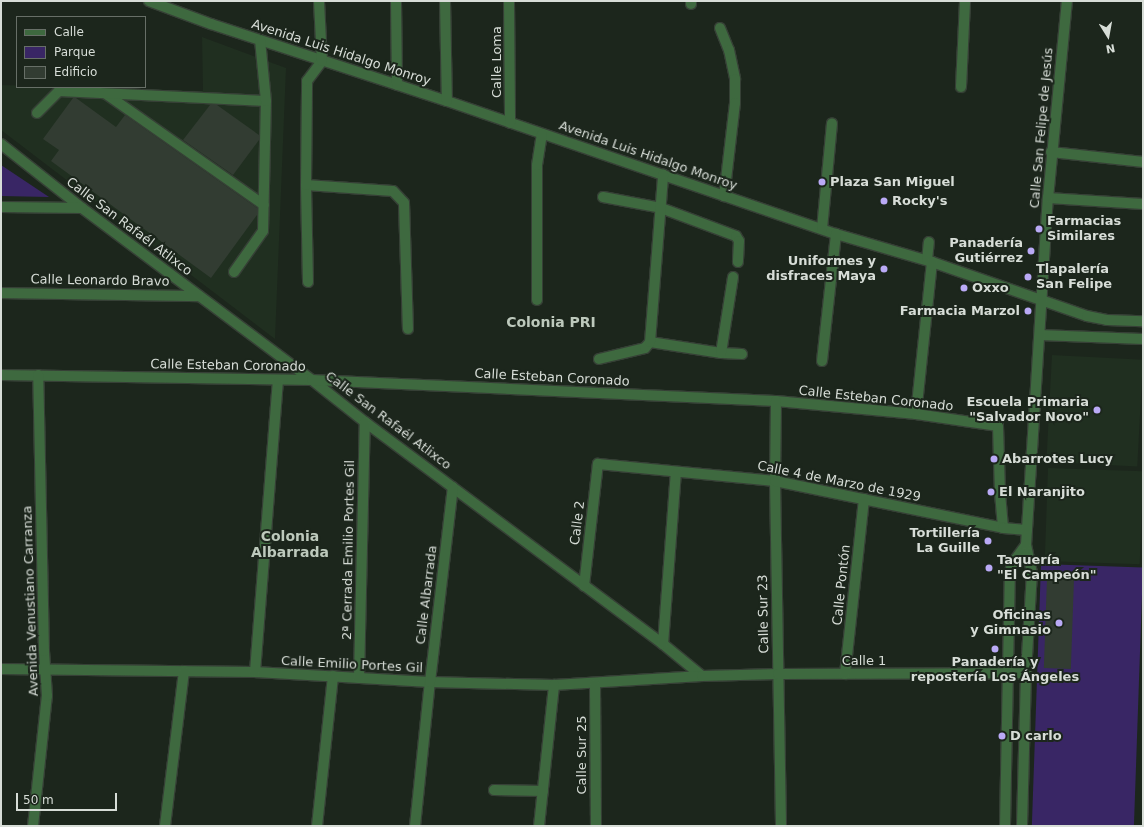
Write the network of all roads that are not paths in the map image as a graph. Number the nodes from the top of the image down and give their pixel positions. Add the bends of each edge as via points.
1 (149, 1) edge
2 (319, 1) edge
3 (396, 1) edge
4 (445, 1) edge
5 (509, 1) edge
6 (965, 1) edge
7 (1067, 1) edge
8 (720, 28) dead end
9 (260, 40) junction
10 (322, 61) junction
11 (396, 85) junction
12 (961, 87) dead end
13 (106, 94) junction
14 (266, 101) junction
15 (447, 101) junction
16 (37, 113) dead end
17 (510, 122) junction
18 (832, 123) dead end
19 (542, 134) junction
20 (1, 144) edge
21 (1051, 152) junction
22 (1143, 162) edge
23 (663, 174) junction
24 (306, 184) junction
25 (724, 196) junction
26 (603, 197) dead end
27 (1048, 198) junction
28 (1143, 204) edge
29 (264, 205) junction
30 (1, 207) edge
31 (82, 208) junction
32 (661, 208) junction
33 (822, 229) junction
34 (836, 234) junction
35 (929, 242) dead end
36 (929, 261) junction
37 (738, 262) dead end
38 (234, 272) dead end
39 (732, 277) dead end
40 (308, 282) dead end
41 (1, 293) edge
42 (199, 296) junction
43 (537, 300) dead end
44 (1042, 300) junction
45 (1143, 321) edge
46 (408, 329) dead end
47 (1040, 335) junction
48 (1143, 339) edge
49 (650, 342) junction
50 (721, 353) junction
51 (742, 354) dead end
52 (599, 359) dead end
53 (822, 361) dead end
54 (1, 375) edge
55 (38, 375) junction
56 (312, 380) junction
57 (278, 381) junction
58 (776, 401) junction
59 (916, 414) junction
60 (365, 422) junction
61 (598, 464) joint
62 (676, 473) junction
63 (775, 481) junction
64 (454, 487) junction
65 (864, 499) junction
66 (1003, 528) junction
67 (1027, 530) junction
68 (1026, 544) junction
69 (584, 586) junction
70 (663, 644) junction
71 (1, 669) edge
72 (46, 669) junction
73 (184, 671) junction
74 (256, 672) junction
75 (1007, 673) junction
76 (1026, 673) junction
77 (778, 674) junction
78 (845, 674) junction
79 (333, 676) junction
80 (702, 676) junction
81 (359, 678) junction
82 (430, 682) junction
83 (595, 684) junction
84 (554, 685) junction
85 (494, 790) dead end
86 (543, 790) junction
87 (33, 826) edge
88 (165, 826) edge
89 (317, 826) edge
90 (415, 826) edge
91 (540, 826) edge
92 (596, 826) edge
93 (781, 826) edge
94 (1005, 826) edge
95 (1022, 826) edge

1 - 9 street, Avenida Luis Hidalgo Monroy
2 - 10 street
3 - 11 street
4 - 15 street
5 - 17 street, Calle Loma
6 - 12 street
7 - 21 street, Calle San Felipe de Jesús
8 - 25 street via 729,50 735,79 735,103
9 - 10 street, Avenida Luis Hidalgo Monroy
9 - 14 street
10 - 11 street, Avenida Luis Hidalgo Monroy
10 - 24 street via 307,81
11 - 15 street, Avenida Luis Hidalgo Monroy
13 - 14 street
13 - 16 street via 59,91
13 - 29 street
14 - 29 street
15 - 17 street, Avenida Luis Hidalgo Monroy
17 - 19 street, Avenida Luis Hidalgo Monroy
18 - 33 street
19 - 23 street, Avenida Luis Hidalgo Monroy
19 - 43 street via 537,164
20 - 31 street, Calle San Rafaél Atlixco
21 - 22 street
21 - 27 street, Calle San Felipe de Jesús
23 - 25 street, Avenida Luis Hidalgo Monroy
23 - 32 street
24 - 40 street
24 - 46 street via 393,191 404,203
25 - 33 street, Avenida Luis Hidalgo Monroy
26 - 32 street
27 - 28 street
27 - 44 street, Calle San Felipe de Jesús
29 - 38 street via 263,231
30 - 31 street
31 - 42 street, Calle San Rafaél Atlixco
32 - 37 street via 736,236 739,242
32 - 49 street
33 - 34 street, Avenida Luis Hidalgo Monroy
34 - 36 street, Avenida Luis Hidalgo Monroy
34 - 53 street
35 - 36 street
36 - 44 street, Avenida Luis Hidalgo Monroy
36 - 59 street
39 - 50 street
41 - 42 street, Calle Leonardo Bravo
42 - 56 street, Calle San Rafaél Atlixco
44 - 45 street, Avenida Luis Hidalgo Monroy via 1107,320
44 - 47 street, Calle San Felipe de Jesús
47 - 48 street
47 - 67 street, Calle San Felipe de Jesús
49 - 50 street
49 - 52 street via 645,348
50 - 51 street
54 - 55 street, Calle Esteban Coronado
55 - 57 street, Calle Esteban Coronado
55 - 72 street, Avenida Venustiano Carranza
56 - 57 street, Calle Esteban Coronado
56 - 58 street, Calle Esteban Coronado
56 - 60 street, Calle San Rafaél Atlixco
57 - 74 street
58 - 59 street, Calle Esteban Coronado
58 - 63 street, Calle Sur 23
59 - 66 street, Calle Esteban Coronado via 998,426
60 - 64 street, Calle San Rafaél Atlixco
60 - 81 street, 2ª Cerrada Emilio Portes Gil
61 - 62 street, Calle 4 de Marzo de 1929
61 - 69 street, Calle 2
62 - 63 street, Calle 4 de Marzo de 1929
62 - 70 street
63 - 65 street, Calle 4 de Marzo de 1929
63 - 77 street, Calle Sur 23
64 - 69 street, Calle San Rafaél Atlixco
64 - 82 street, Calle Albarrada
65 - 66 street, Calle 4 de Marzo de 1929
65 - 78 street, Calle Pontón
66 - 67 street, Calle 4 de Marzo de 1929
67 - 68 street, Calle San Felipe de Jesús
68 - 75 street via 1012,564 1010,572
68 - 76 street, Calle San Felipe de Jesús via 1032,573
69 - 70 street, Calle San Rafaél Atlixco
70 - 80 street, Calle San Rafaél Atlixco
71 - 72 street, Calle Emilio Portes Gil
72 - 73 street, Calle Emilio Portes Gil
72 - 87 street, Avenida Venustiano Carranza via 47,696
73 - 74 street, Calle Emilio Portes Gil
73 - 88 street
74 - 79 street, Calle Emilio Portes Gil
75 - 76 street, Calle 1
75 - 78 street, Calle 1
75 - 94 street
76 - 95 street, Calle San Felipe de Jesús
77 - 78 street, Calle 1
77 - 80 street, Calle 1
77 - 93 street, Calle Sur 23
79 - 81 street, Calle Emilio Portes Gil
79 - 89 street
80 - 83 street, Calle Emilio Portes Gil
81 - 82 street, Calle Emilio Portes Gil
82 - 84 street, Calle Emilio Portes Gil
82 - 90 street, Calle Albarrada
83 - 84 street, Calle Emilio Portes Gil
83 - 92 street, Calle Sur 25
84 - 86 street
85 - 86 street
86 - 91 street

